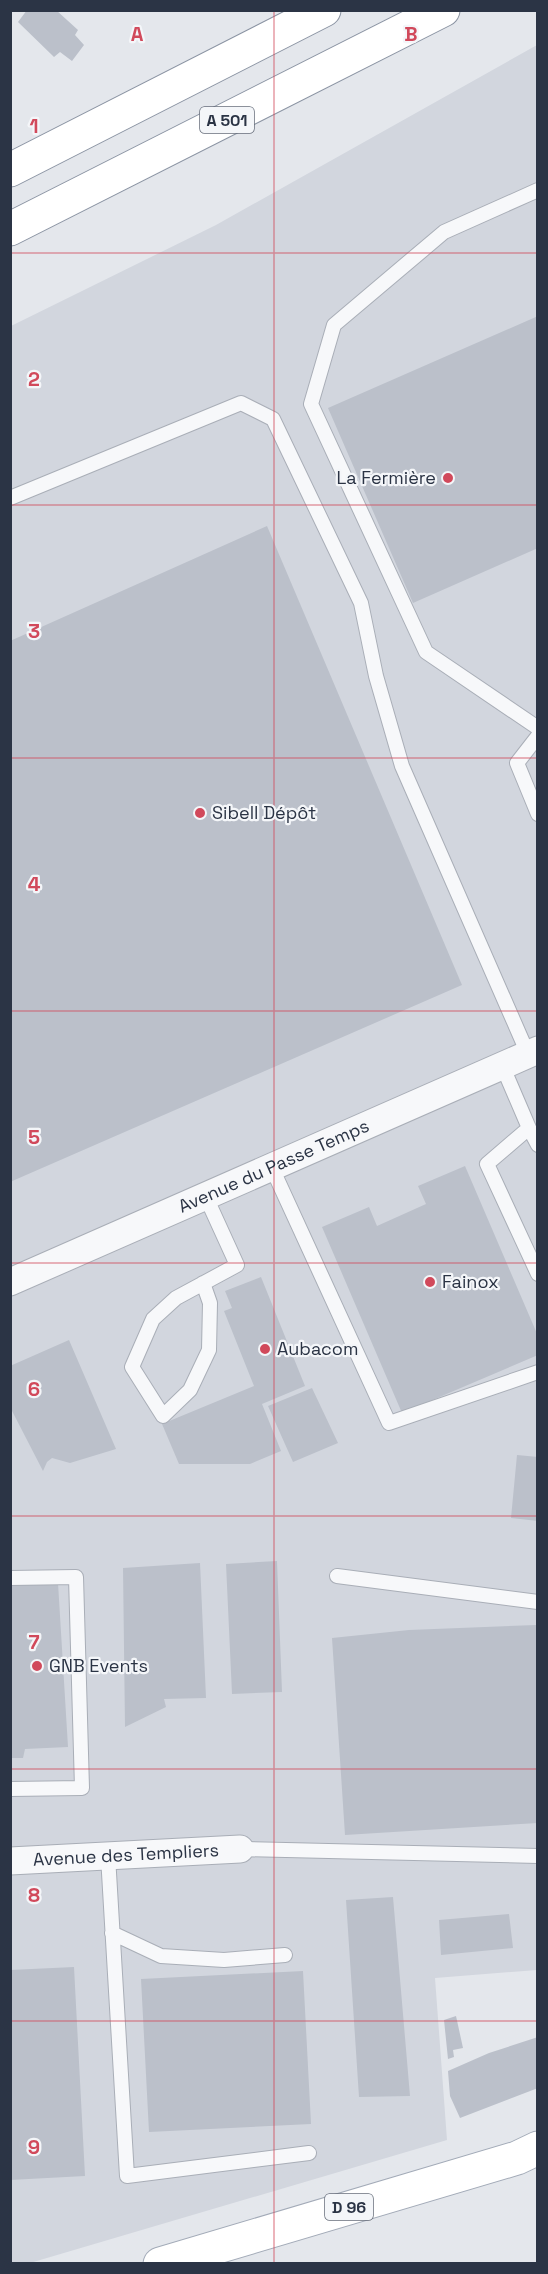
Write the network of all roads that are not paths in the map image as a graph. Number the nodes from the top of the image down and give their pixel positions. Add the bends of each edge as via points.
1 (324, 10) edge
2 (443, 10) edge
3 (10, 170) edge
4 (537, 190) edge
5 (10, 229) edge
6 (10, 498) edge
7 (537, 728) edge
8 (537, 736) edge
9 (537, 814) edge
10 (533, 1052) edge
11 (502, 1065) junction
12 (529, 1128) junction
13 (537, 1145) edge
14 (272, 1168) junction
15 (206, 1197) junction
16 (537, 1274) edge
17 (10, 1282) edge
18 (203, 1283) junction
19 (537, 1372) edge
20 (337, 1575) dead end
21 (10, 1578) edge
22 (537, 1602) edge
23 (10, 1789) edge
24 (240, 1849) joint
25 (108, 1856) junction
26 (537, 1856) edge
27 (10, 1861) edge
28 (112, 1933) junction
29 (285, 1955) dead end
30 (537, 2148) edge
31 (309, 2153) dead end
32 (160, 2264) edge

1 - 3 main road
2 - 5 main road, A 501
4 - 7 lane via 444,232 334,325 311,404 426,652
6 - 10 lane via 241,403 273,419 361,603 376,676 402,766
8 - 9 lane via 517,763
10 - 11 street, Avenue du Passe Temps
11 - 12 lane
11 - 14 street, Avenue du Passe Temps
12 - 13 lane
12 - 16 lane via 487,1164
14 - 15 street, Avenue du Passe Temps
14 - 19 lane via 389,1424
15 - 17 street, Avenue du Passe Temps
15 - 18 lane via 237,1265
18 - 18 lane via 176,1298 153,1319 132,1367 163,1416 190,1390 209,1350 210,1303
20 - 22 lane
21 - 23 lane via 76,1577 82,1788
24 - 25 street, Avenue des Templiers
24 - 26 lane
25 - 27 street, Avenue des Templiers
25 - 28 lane
28 - 29 lane via 161,1956 224,1960
28 - 31 lane via 127,2176
30 - 32 main road, D 96 via 517,2158

